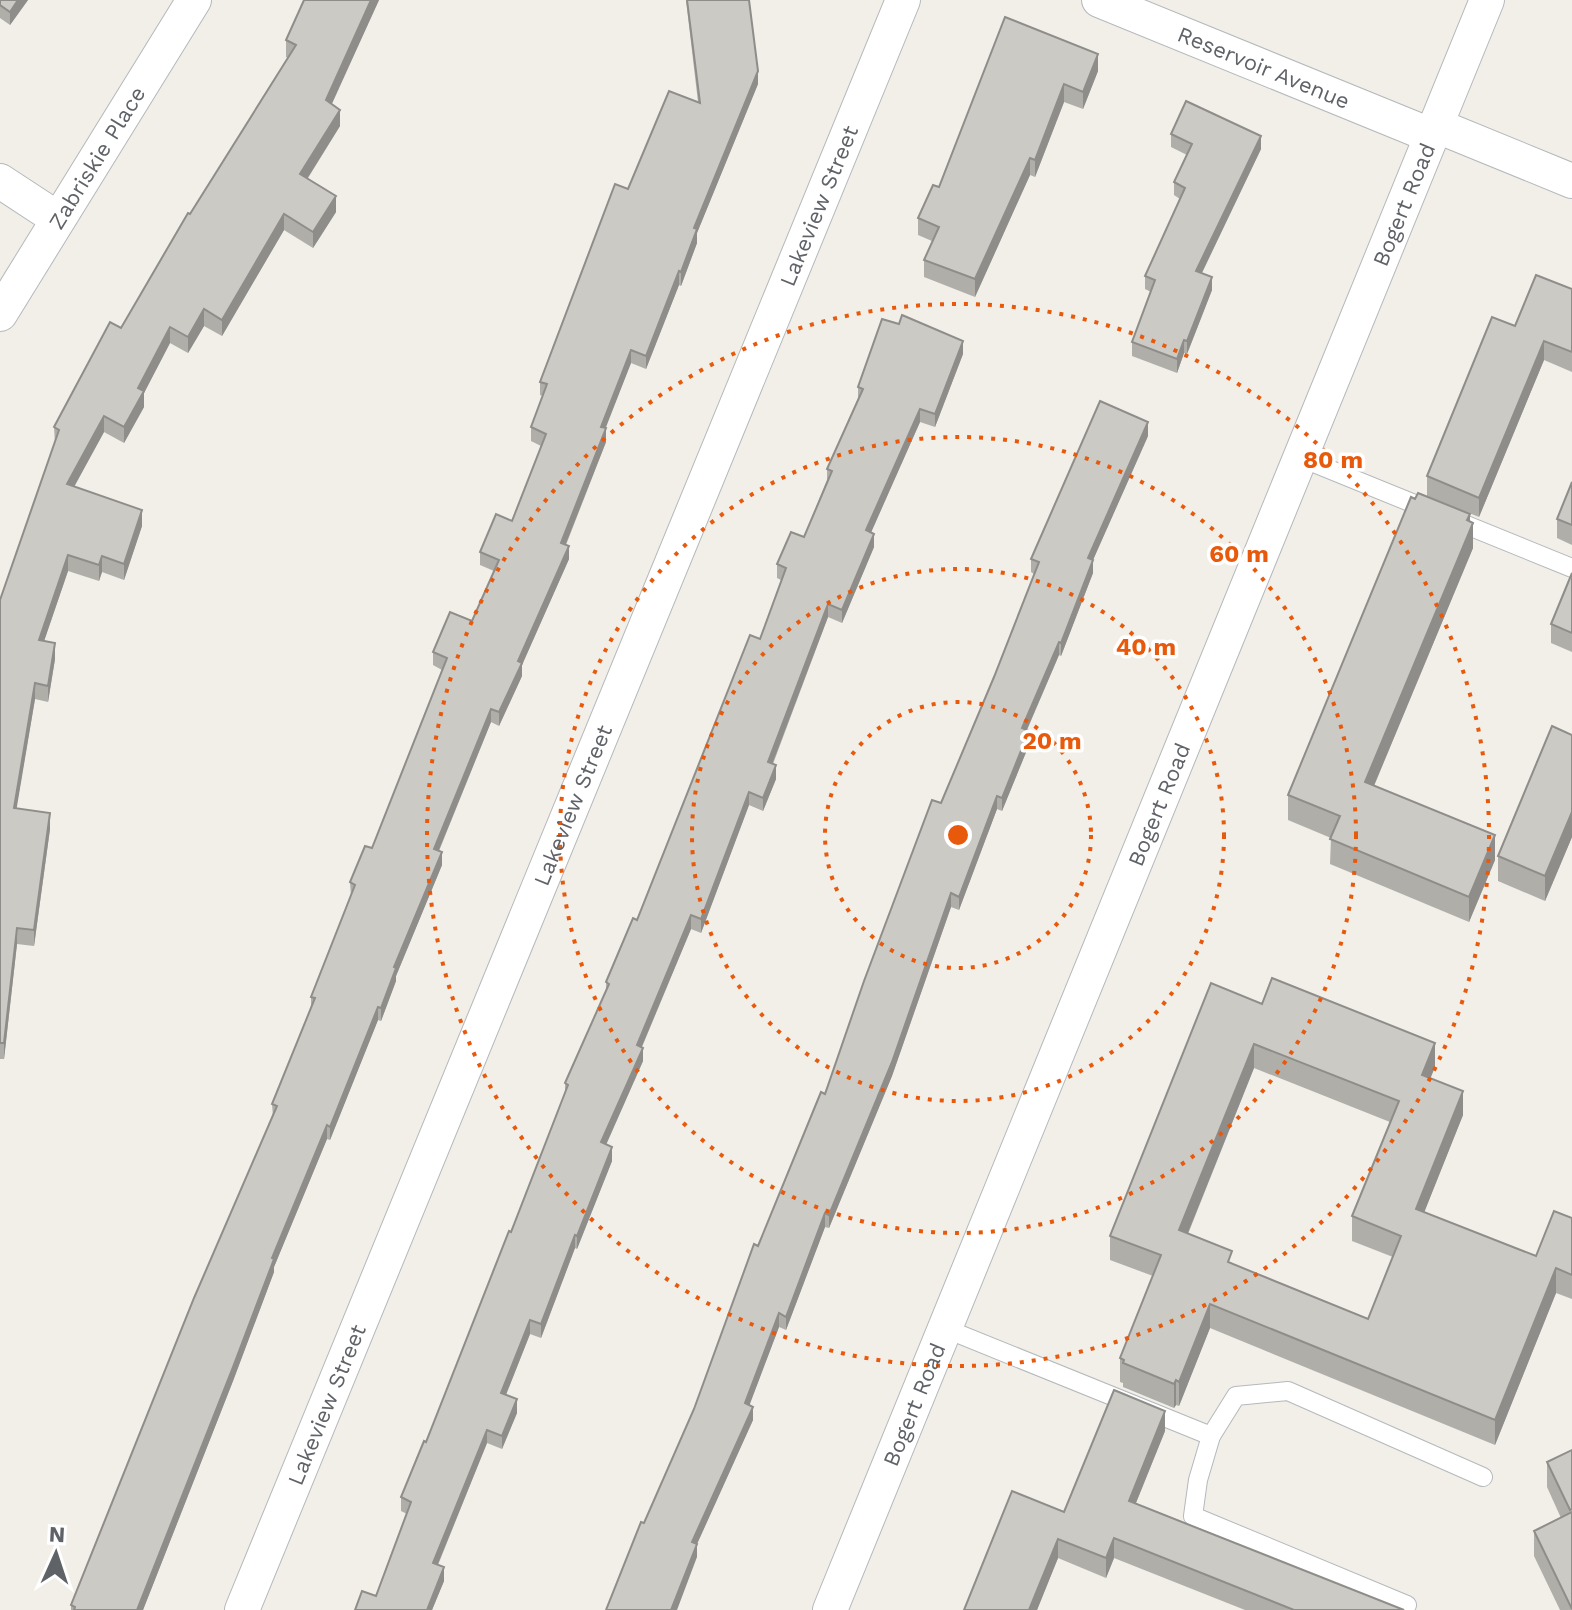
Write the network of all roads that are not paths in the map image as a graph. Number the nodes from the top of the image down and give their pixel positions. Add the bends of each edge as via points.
1 (194, 0) edge
2 (903, 0) edge
3 (1099, 0) edge
4 (1487, 0) edge
5 (1433, 130) junction
6 (0, 181) edge
7 (1572, 181) edge
8 (58, 219) junction
9 (0, 314) edge
10 (1299, 457) junction
11 (1572, 568) edge
12 (944, 1328) junction
13 (1211, 1436) junction
14 (1483, 1477) dead end
15 (1407, 1605) dead end
16 (242, 1610) edge
17 (830, 1610) edge

1 - 8 street, Zabriskie Place
2 - 16 street, Lakeview Street
3 - 5 street, Reservoir Avenue
4 - 5 street, Bogert Road
5 - 7 street, Reservoir Avenue
5 - 10 street, Bogert Road
6 - 8 street
8 - 9 street, Zabriskie Place
10 - 11 lane
10 - 12 street, Bogert Road
12 - 13 lane
12 - 17 street, Bogert Road
13 - 14 lane via 1236,1396 1288,1391
13 - 15 lane via 1193,1516

